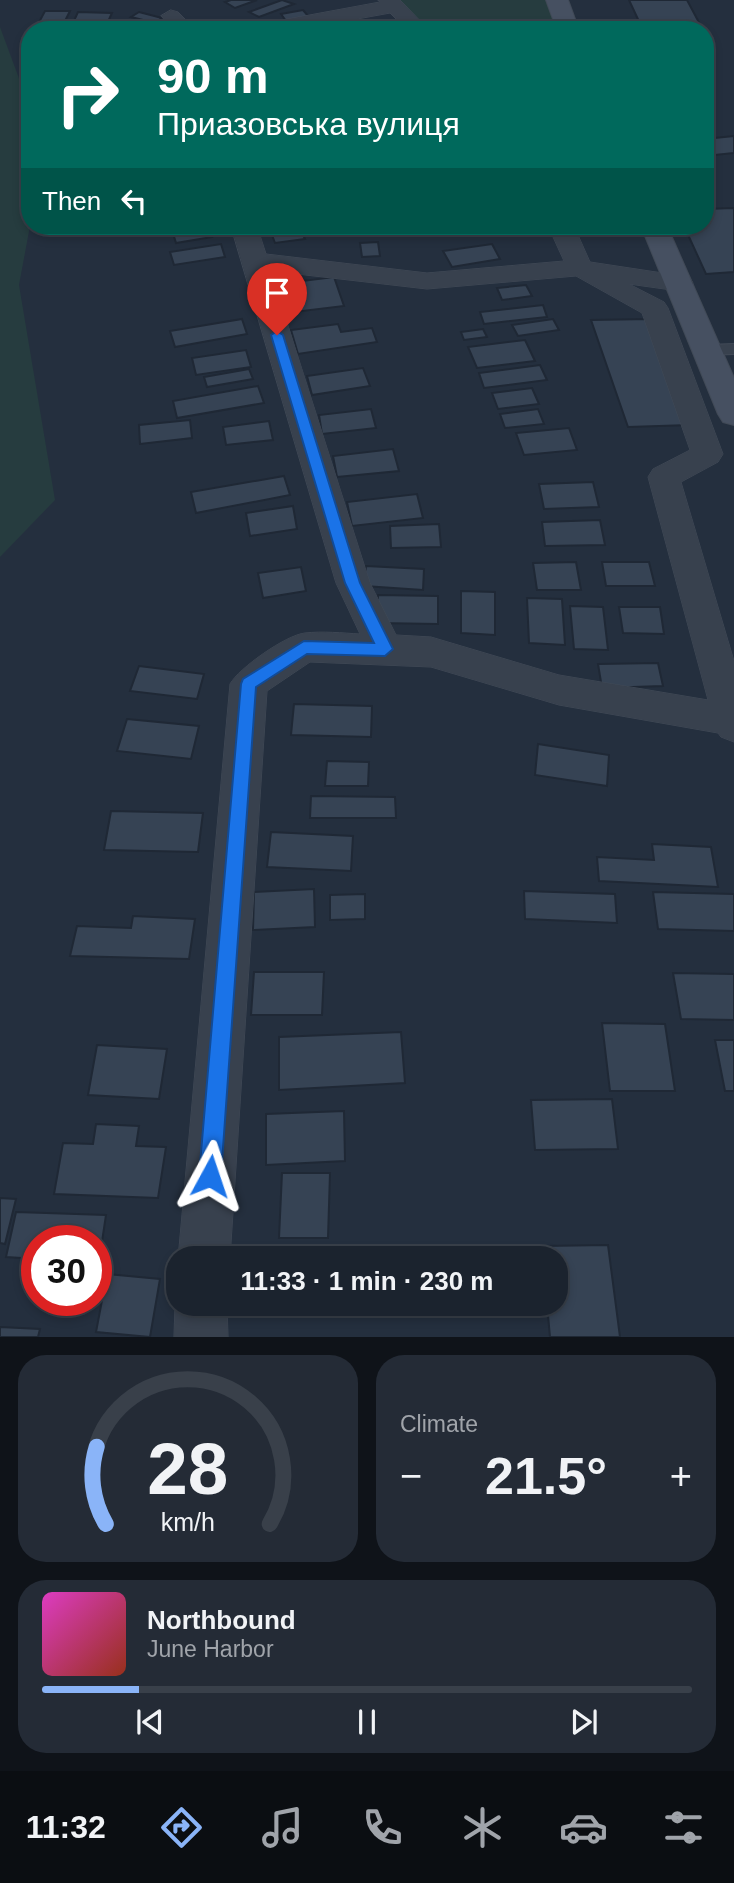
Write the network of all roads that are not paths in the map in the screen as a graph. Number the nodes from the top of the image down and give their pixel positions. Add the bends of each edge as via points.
1 (557, 0) edge
2 (391, 3) edge
3 (304, 21) edge
4 (410, 21) edge
5 (565, 21) edge
6 (565, 235) edge
7 (658, 235) edge
8 (249, 243) edge
9 (580, 268) junction
10 (679, 283) junction
11 (720, 349) edge
12 (734, 414) edge
13 (385, 649) junction
14 (733, 722) edge
15 (205, 1246) edge
16 (201, 1316) edge
17 (201, 1337) edge

1 - 5 street
2 - 3 street
2 - 4 street
6 - 9 street
7 - 10 street
8 - 9 street via 427,281
8 - 13 street via 353,583
9 - 10 street
9 - 14 street via 654,309 707,454 664,477
10 - 11 street
11 - 12 street
13 - 14 street via 431,652 559,690
13 - 15 street via 304,648 249,684
16 - 17 street

